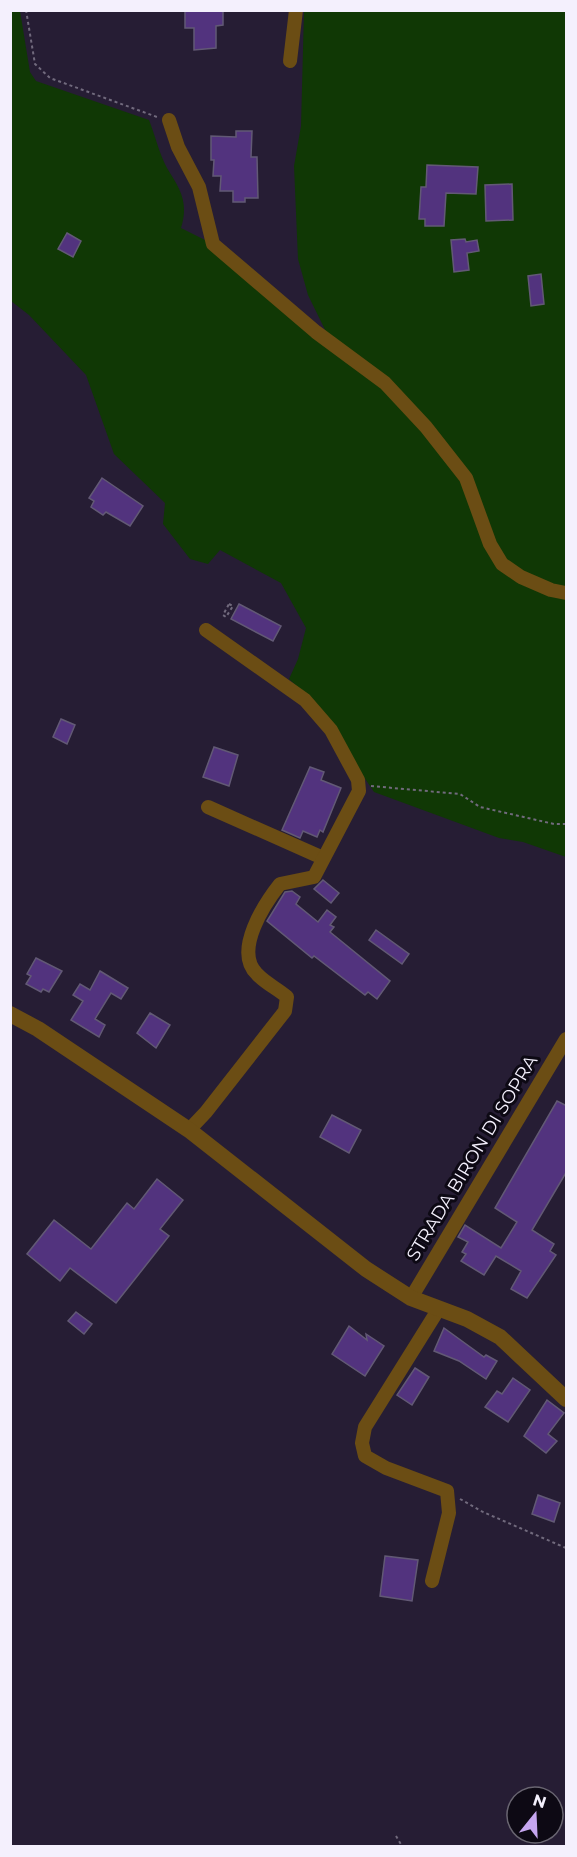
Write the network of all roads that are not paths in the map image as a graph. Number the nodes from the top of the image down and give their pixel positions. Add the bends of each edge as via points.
1 (296, 10) edge
2 (290, 61) dead end
3 (169, 120) road end
4 (567, 593) edge
5 (206, 630) dead end
6 (208, 807) dead end
7 (323, 858) junction
8 (10, 1014) edge
9 (567, 1039) edge
10 (189, 1130) junction
11 (411, 1298) junction
12 (438, 1310) junction
13 (567, 1399) edge
14 (432, 1581) dead end

1 - 2 street
3 - 4 street via 199,187 213,244 316,332 385,383 426,427 466,478 490,544 502,564 550,590
5 - 7 street via 305,700 331,730 358,780 359,791
6 - 7 street
7 - 10 street via 314,878 280,884 251,935 250,961 255,973 287,998 285,1011
8 - 10 street
9 - 11 street, STRADA BIRON DI SOPRA
10 - 11 street via 366,1269
11 - 12 street
12 - 13 street via 467,1319 500,1337
12 - 14 street via 376,1406 362,1443 365,1456 386,1468 447,1491 449,1513

